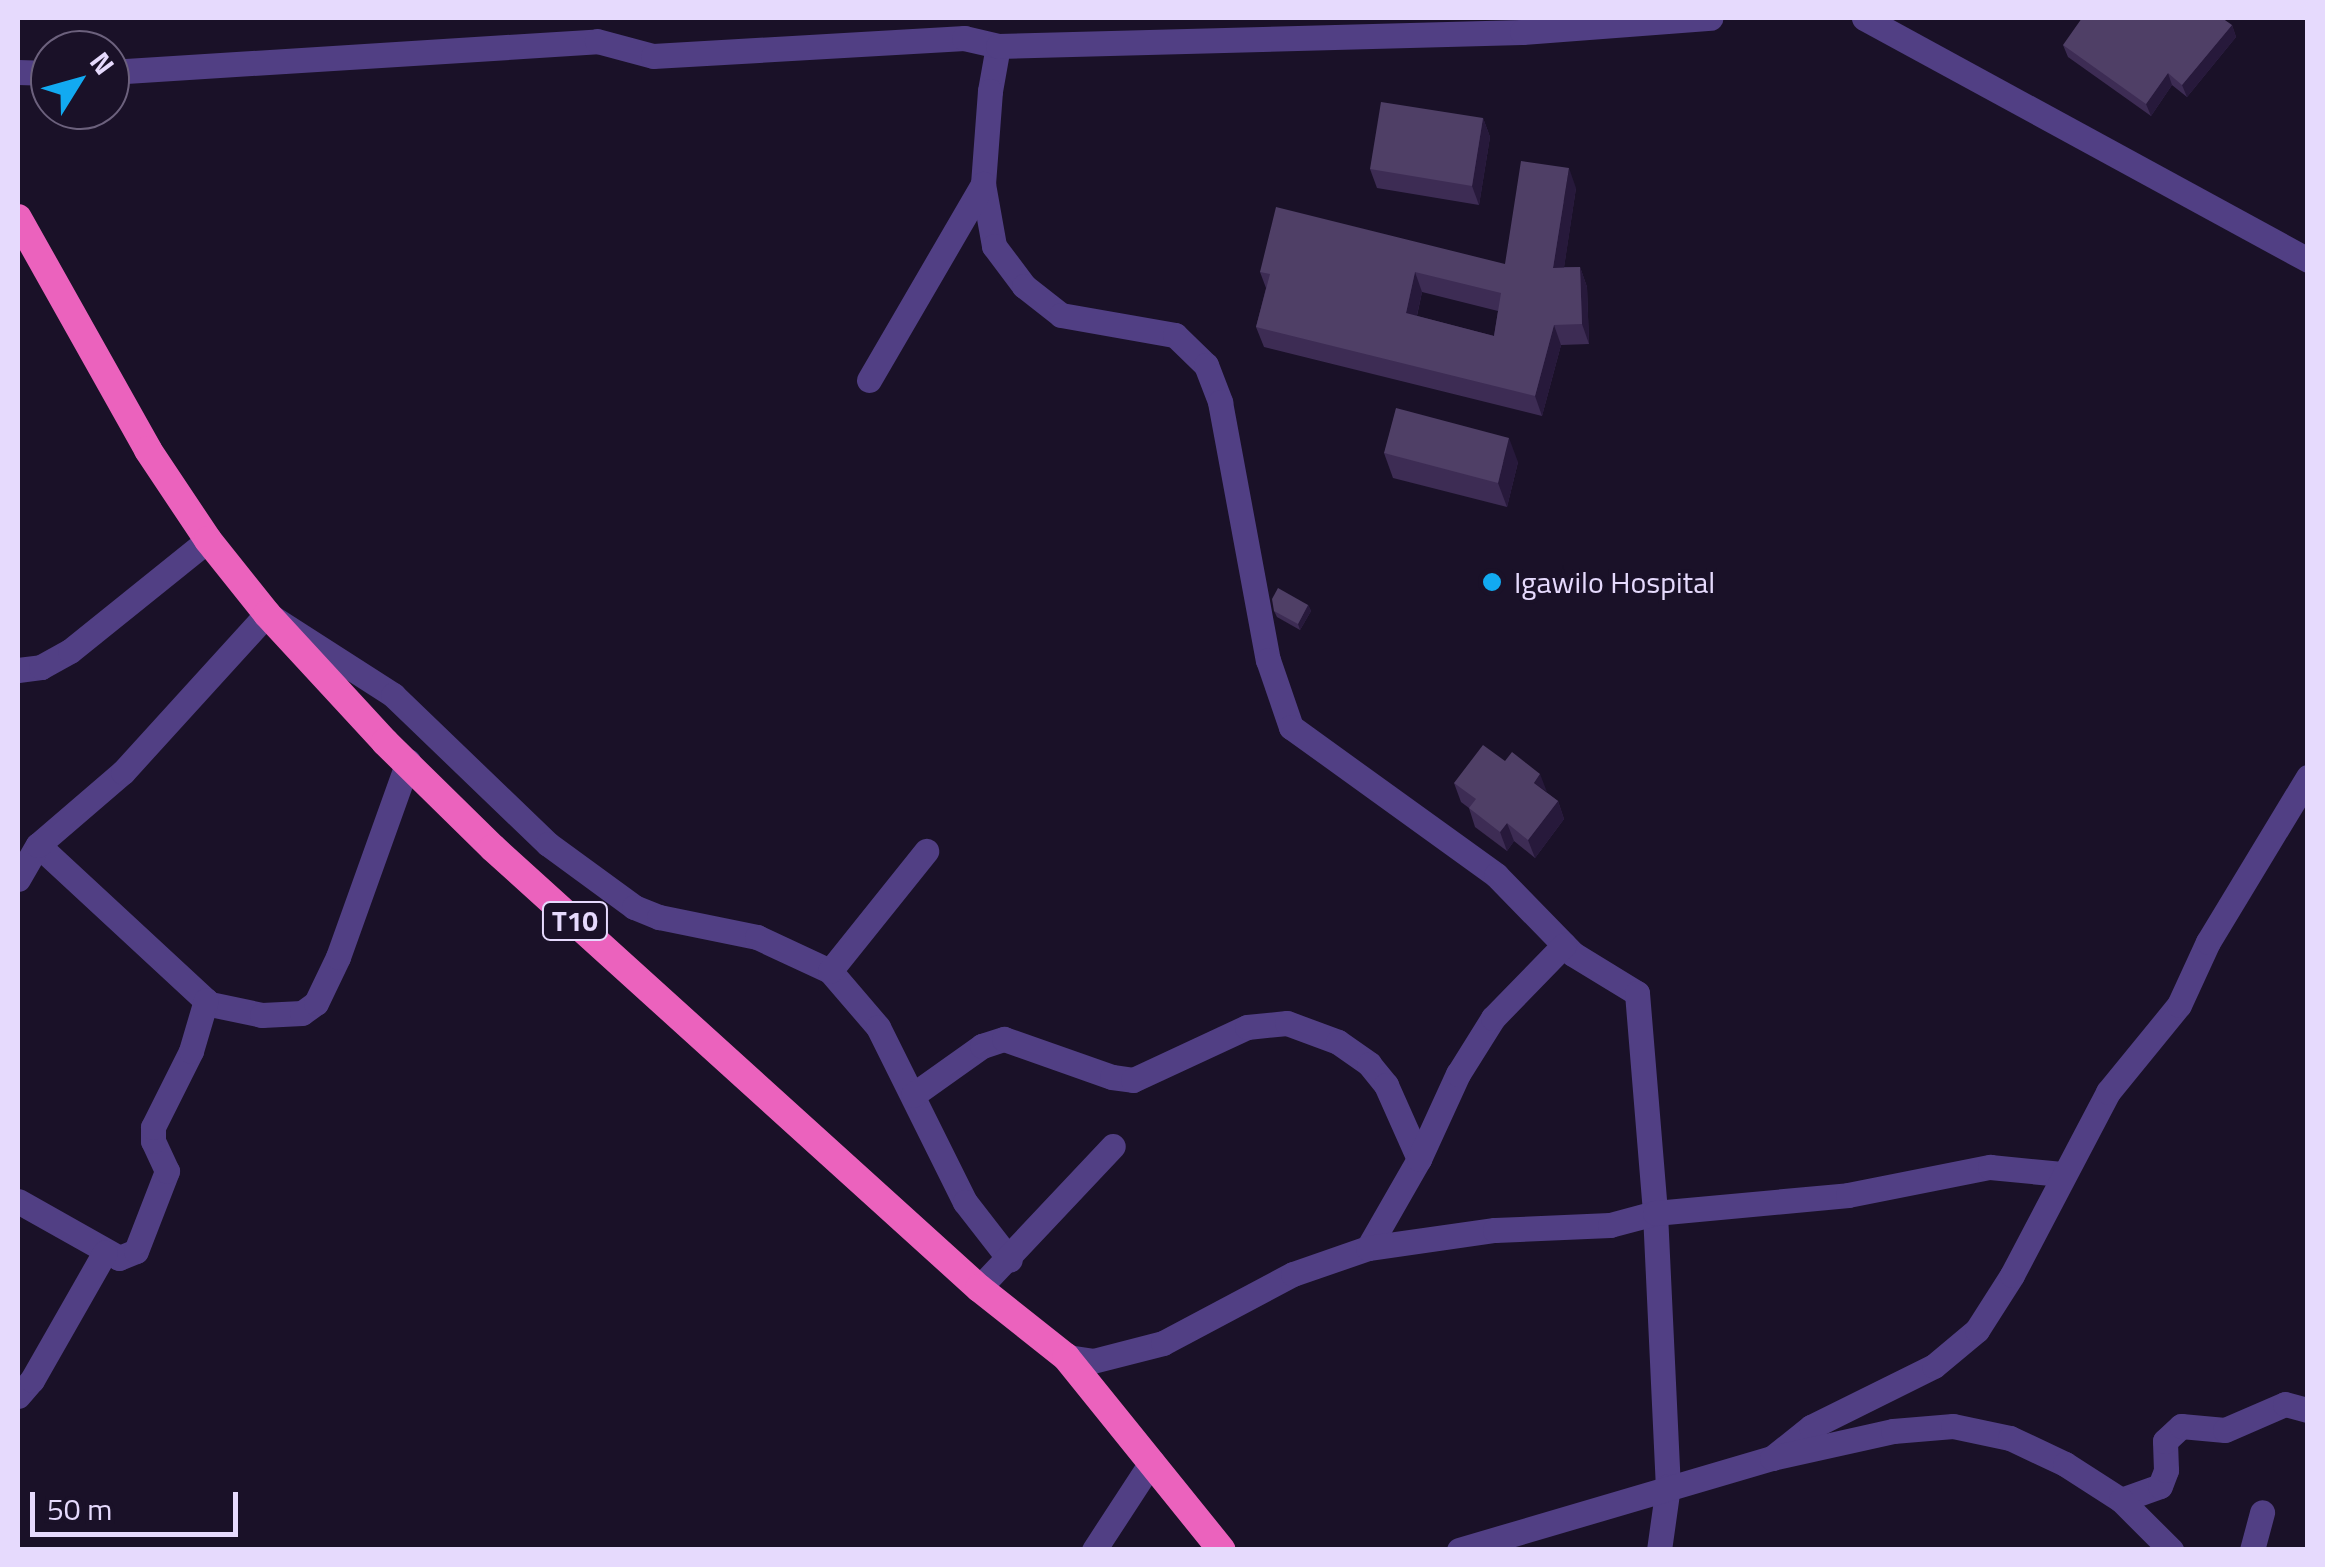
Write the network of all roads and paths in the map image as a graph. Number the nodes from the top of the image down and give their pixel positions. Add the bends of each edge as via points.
1 (1710, 18) edge
2 (1864, 18) edge
3 (600, 29) edge
4 (998, 46) junction
5 (130, 70) edge
6 (983, 184) junction
7 (18, 218) edge
8 (2308, 260) edge
9 (870, 380) dead end
10 (208, 540) junction
11 (267, 614) junction
12 (18, 670) edge
13 (408, 761) junction
14 (2308, 777) edge
15 (38, 846) junction
16 (926, 851) dead end
17 (18, 878) edge
18 (1564, 945) junction
19 (830, 972) junction
20 (206, 1000) junction
21 (913, 1095) junction
22 (1114, 1146) dead end
23 (1419, 1159) junction
24 (2062, 1174) junction
25 (18, 1201) edge
26 (1655, 1213) junction
27 (1368, 1248) junction
28 (105, 1252) junction
29 (1010, 1260) junction
30 (979, 1288) junction
31 (1066, 1357) junction
32 (18, 1396) edge
33 (2308, 1410) edge
34 (1772, 1458) junction
35 (1152, 1461) junction
36 (1668, 1486) junction
37 (2120, 1500) junction
38 (2262, 1512) dead end
39 (1094, 1550) edge
40 (1222, 1550) edge
41 (1459, 1550) edge
42 (1659, 1550) edge
43 (2171, 1550) edge
44 (2252, 1550) edge

1 - 4 street via 1522,32
2 - 8 street
3 - 4 street via 653,56 964,38
3 - 5 street
4 - 6 street
6 - 9 street
6 - 18 street via 994,246 1048,308 1101,326 1175,335 1206,365 1220,402 1268,660 1291,728 1496,876
7 - 10 highway, T10 via 148,450
10 - 11 highway, T10
10 - 12 street via 70,651
11 - 13 highway, T10
11 - 15 street via 123,772
11 - 19 street via 393,695 548,844 634,907 756,936
13 - 20 street via 338,957 313,1008 277,1016 234,1012
13 - 30 highway, T10 via 493,848
14 - 24 street via 2208,942 2179,1005 2108,1092
15 - 17 street
15 - 20 street
16 - 19 street
18 - 23 street via 1492,1018
18 - 26 street via 1636,993
19 - 21 street via 878,1027
20 - 28 street via 191,1050 151,1132 168,1168 151,1218 131,1256
21 - 23 street via 982,1046 1004,1039 1133,1080 1248,1027 1286,1023 1338,1042 1369,1064 1386,1085
21 - 29 street via 965,1202
22 - 29 street
23 - 27 street
24 - 26 street via 1990,1166 1848,1195
24 - 34 street via 1978,1330 1934,1366 1811,1428
25 - 28 street
26 - 27 street via 1610,1226 1495,1230
26 - 36 street
27 - 31 street via 1293,1274 1164,1343 1093,1361
28 - 32 street
29 - 30 street
30 - 31 highway, T10
31 - 35 highway, T10
33 - 37 street via 2285,1404 2218,1431 2181,1426 2165,1442 2160,1486
34 - 36 street
34 - 37 street via 1954,1426 2010,1438
35 - 39 street
35 - 40 highway, T10
36 - 41 street
36 - 42 street
37 - 43 street
38 - 44 street

